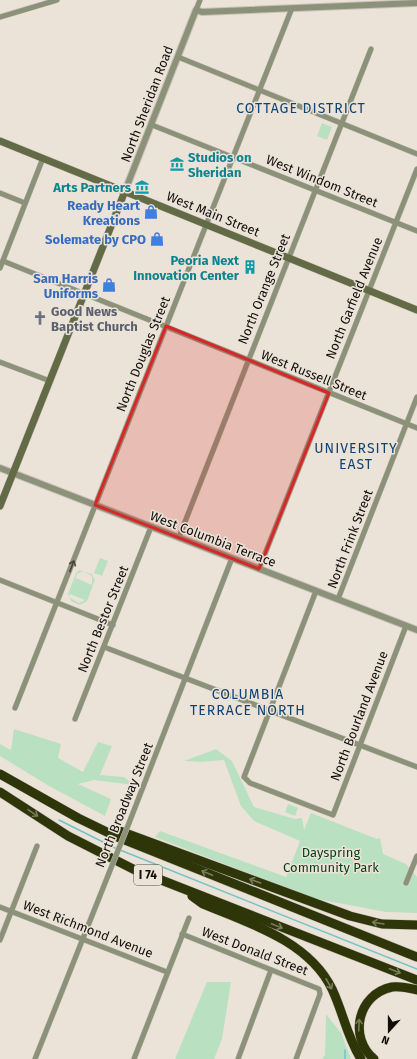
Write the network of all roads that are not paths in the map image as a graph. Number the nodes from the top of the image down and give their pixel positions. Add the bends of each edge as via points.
1 (57, 0) edge
2 (200, 0) edge
3 (391, 2) edge
4 (417, 4) edge
5 (292, 8) junction
6 (196, 10) junction
7 (0, 17) edge
8 (371, 49) dead end
9 (178, 57) junction
10 (260, 90) junction
11 (342, 122) junction
12 (152, 125) junction
13 (0, 141) edge
14 (417, 154) edge
15 (233, 157) junction
16 (43, 158) junction
17 (417, 168) edge
18 (125, 191) junction
19 (315, 191) junction
20 (0, 193) edge
21 (25, 203) junction
22 (396, 223) junction
23 (207, 224) junction
24 (417, 232) edge
25 (288, 257) junction
26 (3, 261) junction
27 (0, 268) edge
28 (369, 290) junction
29 (84, 294) junction
30 (417, 310) edge
31 (166, 326) junction
32 (248, 360) junction
33 (0, 362) edge
34 (50, 381) junction
35 (329, 393) junction
36 (417, 397) edge
37 (406, 424) junction
38 (417, 428) edge
39 (0, 468) edge
40 (13, 473) junction
41 (95, 505) junction
42 (0, 506) edge
43 (151, 526) junction
44 (179, 537) junction
45 (232, 558) junction
46 (259, 569) junction
47 (0, 579) edge
48 (316, 591) junction
49 (338, 600) junction
50 (57, 602) junction
51 (113, 625) junction
52 (406, 626) junction
53 (417, 630) edge
54 (104, 647) junction
55 (185, 678) junction
56 (15, 708) dead end
57 (269, 710) junction
58 (75, 719) dead end
59 (360, 745) junction
60 (417, 767) edge
61 (0, 774) edge
62 (0, 792) edge
63 (78, 818) junction
64 (37, 846) dead end
65 (417, 856) edge
66 (406, 883) dead end
67 (181, 888) junction
68 (0, 907) edge
69 (11, 911) junction
70 (308, 913) junction
71 (188, 918) dead end
72 (417, 925) edge
73 (182, 934) junction
74 (83, 939) junction
75 (0, 940) edge
76 (417, 951) edge
77 (417, 956) edge
78 (271, 970) junction
79 (167, 972) junction
80 (417, 980) edge
81 (417, 990) edge
82 (36, 1059) edge
83 (134, 1059) edge
84 (238, 1059) edge
85 (296, 1059) edge
86 (361, 1059) edge
87 (374, 1059) edge

1 - 7 street
2 - 6 street, North Sheridan Road
3 - 4 street
3 - 5 street
5 - 6 street via 202,12
5 - 10 street, North Douglas Street
6 - 9 street, North Sheridan Road
8 - 11 street, North Orange Street
9 - 10 street
9 - 12 street, North Sheridan Road
10 - 11 street
10 - 15 street, North Douglas Street
11 - 14 street
11 - 19 street, North Orange Street
12 - 15 street, West Windom Street
12 - 18 street, North Sheridan Road
13 - 16 main road, West Main Street
15 - 19 street, West Windom Street
15 - 23 street, North Douglas Street
16 - 18 main road, West Main Street
16 - 21 street
17 - 22 street, North Garfield Avenue
18 - 23 main road, West Main Street
18 - 29 main road, North Sheridan Road
19 - 22 street, West Windom Street
19 - 25 street, North Orange Street
20 - 21 street
21 - 26 street
22 - 24 street, West Windom Street
22 - 28 street, North Garfield Avenue
23 - 25 main road, West Main Street
23 - 31 street, North Douglas Street
25 - 28 main road, West Main Street
25 - 32 street, North Orange Street
26 - 27 street
26 - 29 street, West Russell Street
28 - 30 main road, West Main Street
28 - 35 street, North Garfield Avenue
29 - 31 street, West Russell Street
29 - 34 main road, North Sheridan Road
31 - 32 street, West Russell Street
31 - 41 street, North Douglas Street
32 - 35 street, West Russell Street
32 - 44 street, North Orange Street
33 - 34 street
34 - 40 main road, North Sheridan Road
35 - 37 street, West Russell Street
35 - 46 street, North Garfield Avenue
36 - 37 street, North Frink Street
37 - 38 street, West Russell Street
37 - 49 street, North Frink Street
39 - 40 street, West Columbia Terrace
40 - 41 street, West Columbia Terrace
40 - 42 main road, North Sheridan Road
41 - 43 street, West Columbia Terrace
50 -> 41 street, North Douglas Street
43 - 44 street, West Columbia Terrace
43 - 51 street, North Bestor Street
44 - 45 street, West Columbia Terrace
45 - 46 street, West Columbia Terrace
45 - 55 street, North Broadway Street
46 - 48 street, West Columbia Terrace
47 - 50 street
48 - 49 street, West Columbia Terrace
48 - 57 street
49 - 52 street, West Columbia Terrace
50 - 51 street
50 - 56 street, North Douglas Street
51 - 54 street, North Bestor Street
52 - 53 street, West Columbia Terrace
52 - 59 street, North Bourland Avenue
54 - 55 street
54 - 58 street, North Bestor Street
55 - 57 street
55 - 74 street, North Broadway Street, bridge
57 - 59 street
57 - 59 street, North Bourland Avenue via 245,778 250,783 333,815
59 - 60 street
61 - 63 highway, I 74
62 -> 67 highway, I 74 via 68,836 133,869
70 -> 63 highway, I 74 via 115,836
72 -> 63 highway via 382,924 350,916 130,834
64 - 69 street
65 - 66 street
67 -> 80 highway, I 74
67 -> 86 highway via 203,904 278,937 312,961 333,990 351,1040
68 - 69 street, West Richmond Avenue
69 - 74 street, West Richmond Avenue
69 - 75 street
70 - 76 highway
70 - 77 highway, I 74
71 - 73 street
73 - 78 street, West Donald Street
73 - 79 street
74 - 79 street, West Richmond Avenue
74 - 82 street, North Broadway Street
78 - 84 street
78 - 85 street, West Donald Street via 320,990
79 - 83 street
87 -> 81 highway via 359,1034 359,1019 365,1006 372,997 384,990 402,987

